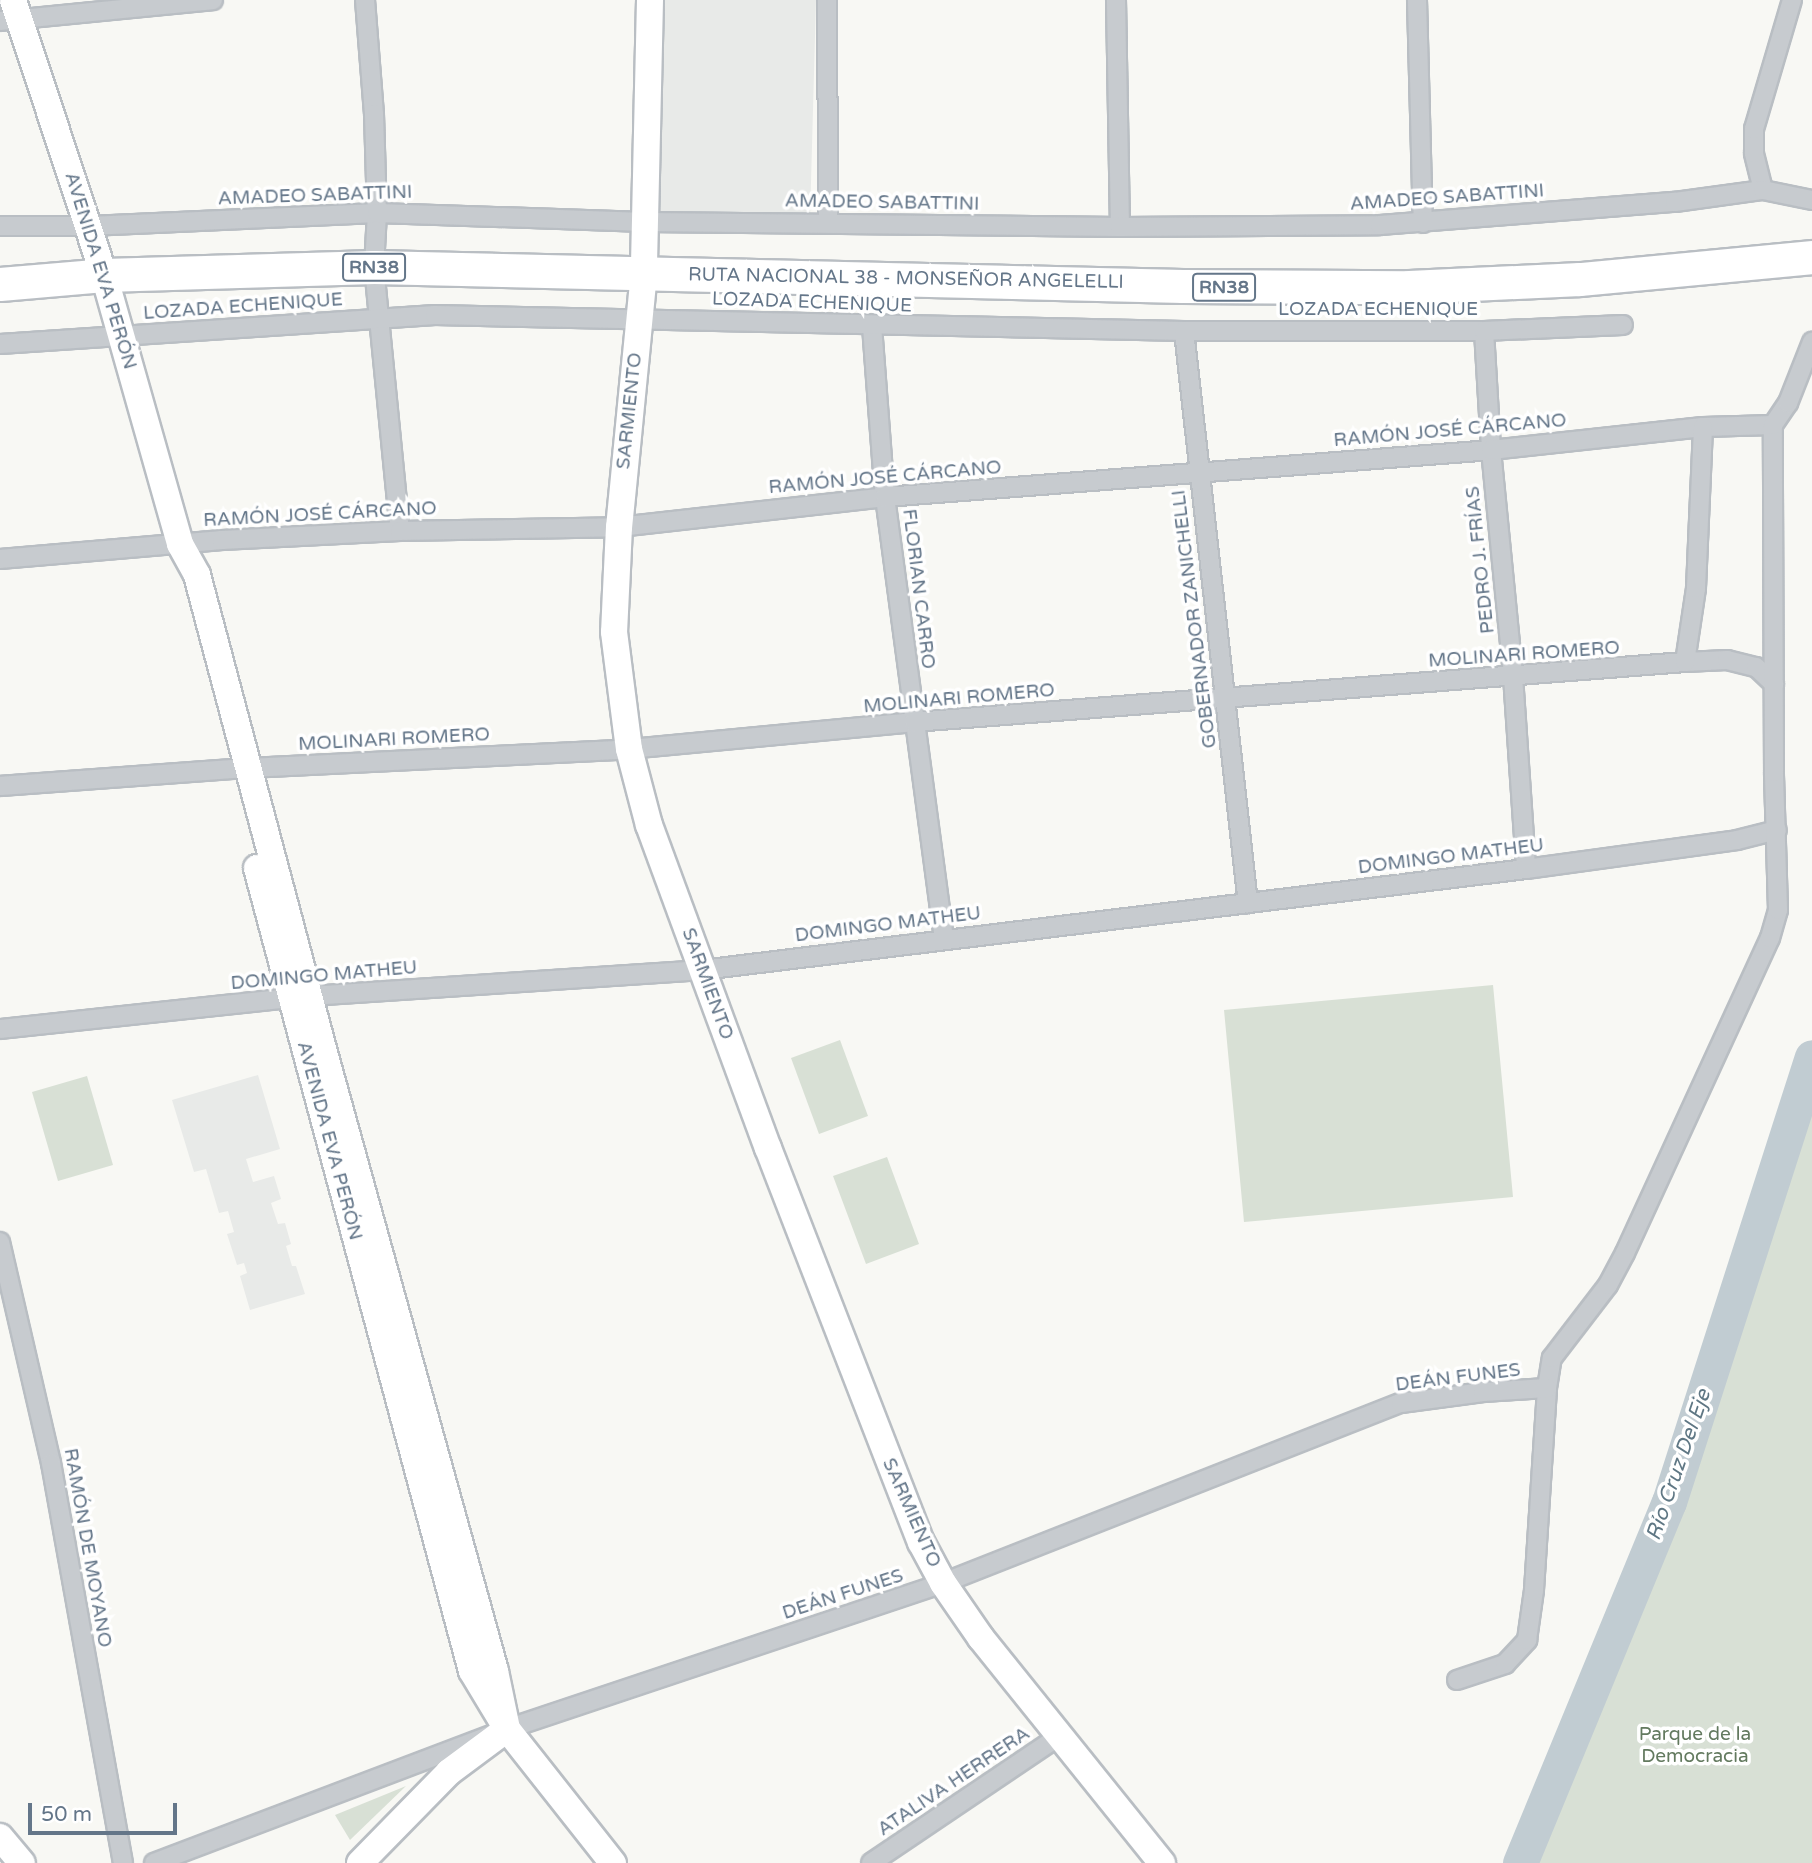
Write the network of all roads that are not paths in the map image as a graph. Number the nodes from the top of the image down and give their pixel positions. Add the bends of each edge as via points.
1 (213, 0) edge
2 (365, 0) edge
3 (650, 0) edge
4 (827, 0) edge
5 (1116, 0) edge
6 (1417, 0) edge
7 (1792, 0) edge
8 (11, 13) edge
9 (1763, 190) junction
10 (1812, 200) edge
11 (377, 213) junction
12 (645, 222) junction
13 (828, 223) junction
14 (1423, 223) junction
15 (89, 226) junction
16 (1, 227) edge
17 (1120, 227) junction
18 (1808, 258) edge
19 (374, 267) junction
20 (643, 273) junction
21 (104, 275) junction
22 (0, 284) edge
23 (379, 318) junction
24 (639, 319) junction
25 (1623, 324) dead end
26 (872, 326) junction
27 (1184, 331) junction
28 (1484, 331) junction
29 (121, 337) junction
30 (1812, 341) edge
31 (0, 344) edge
32 (1773, 425) junction
33 (1703, 427) junction
34 (1491, 450) junction
35 (1199, 473) junction
36 (885, 497) junction
37 (619, 527) junction
38 (401, 531) junction
39 (180, 544) junction
40 (0, 559) edge
41 (1685, 662) junction
42 (1513, 676) junction
43 (1774, 684) junction
44 (1226, 699) junction
45 (914, 722) junction
46 (629, 749) junction
47 (239, 769) junction
48 (0, 786) edge
49 (1777, 830) junction
50 (1526, 869) junction
51 (1248, 903) junction
52 (944, 939) junction
53 (702, 970) junction
54 (300, 998) junction
55 (0, 1029) edge
56 (0, 1242) edge
57 (1547, 1388) junction
58 (943, 1583) junction
59 (1457, 1680) dead end
60 (507, 1729) junction
61 (1061, 1735) junction
62 (0, 1837) edge
63 (22, 1863) edge
64 (123, 1863) edge
65 (155, 1863) edge
66 (360, 1863) edge
67 (613, 1863) edge
68 (871, 1863) edge
69 (1162, 1863) edge

1 - 8 street
2 - 11 street
3 - 12 main road, SARMIENTO
4 - 13 street
5 - 17 street
6 - 14 street
7 - 9 street via 1754,129 1754,153
8 - 15 main road, AVENIDA EVA PERÓN
9 - 10 street, AMADEO SABATTINI
9 - 14 street, AMADEO SABATTINI
11 - 12 street, AMADEO SABATTINI
11 - 15 street, AMADEO SABATTINI
11 - 19 street
12 - 13 street, AMADEO SABATTINI
12 - 20 main road, SARMIENTO
13 - 17 street, AMADEO SABATTINI
14 - 17 street, AMADEO SABATTINI
15 - 16 street, AMADEO SABATTINI
15 - 21 main road, AVENIDA EVA PERÓN
18 - 20 highway, RUTA NACIONAL 38 - MONSEÑOR ANGELELLI / RN38 via 1580,279 1409,287
19 - 20 highway, RUTA NACIONAL 38 - MONSEÑOR ANGELELLI / RN38
19 - 21 highway, RUTA NACIONAL 38 - MONSEÑOR ANGELELLI / RN38
19 - 23 street
20 - 24 main road, SARMIENTO
21 - 22 highway, RUTA NACIONAL 38 - MONSEÑOR ANGELELLI / RN38
21 - 29 main road, AVENIDA EVA PERÓN
23 - 24 street, LOZADA ECHENIQUE
23 - 29 street, LOZADA ECHENIQUE
23 - 38 street
24 - 26 street, LOZADA ECHENIQUE
24 - 37 main road, SARMIENTO
25 - 28 street, LOZADA ECHENIQUE
26 - 27 street, LOZADA ECHENIQUE
26 - 36 street, FLORIAN CARRO
27 - 28 street, LOZADA ECHENIQUE
27 - 35 street, GOBERNADOR ZANICHELLI
28 - 34 street, PEDRO J. FRÍAS
29 - 31 street, LOZADA ECHENIQUE
29 - 39 main road, AVENIDA EVA PERÓN
30 - 32 street via 1788,403
32 - 33 street, RAMÓN JOSÉ CÁRCANO
32 - 43 street
33 - 34 street, RAMÓN JOSÉ CÁRCANO
33 - 41 street via 1696,588
34 - 35 street, RAMÓN JOSÉ CÁRCANO
34 - 42 street, PEDRO J. FRÍAS
35 - 36 street, RAMÓN JOSÉ CÁRCANO
35 - 44 street, GOBERNADOR ZANICHELLI
36 - 37 street, RAMÓN JOSÉ CÁRCANO
36 - 45 street, FLORIAN CARRO
37 - 38 street, RAMÓN JOSÉ CÁRCANO
37 - 46 main road, SARMIENTO via 614,632
38 - 39 street, RAMÓN JOSÉ CÁRCANO
39 - 40 street, RAMÓN JOSÉ CÁRCANO
39 - 47 main road, AVENIDA EVA PERÓN via 197,575
41 - 42 street, MOLINARI ROMERO
41 - 43 street, MOLINARI ROMERO via 1727,660 1756,667
42 - 44 street, MOLINARI ROMERO
42 - 50 street, PEDRO J. FRÍAS
43 - 49 street
44 - 45 street, MOLINARI ROMERO
44 - 51 street, GOBERNADOR ZANICHELLI
45 - 46 street, MOLINARI ROMERO
45 - 52 street, FLORIAN CARRO
46 - 47 street, MOLINARI ROMERO
46 - 53 main road, SARMIENTO via 649,825
47 - 48 street, MOLINARI ROMERO
47 - 54 main road, AVENIDA EVA PERÓN
49 - 50 street, DOMINGO MATHEU via 1737,840
49 - 57 street via 1778,910 1770,938 1625,1253 1608,1285 1552,1358
50 - 51 street, DOMINGO MATHEU
51 - 52 street, DOMINGO MATHEU
52 - 53 street, DOMINGO MATHEU
53 - 54 street, DOMINGO MATHEU
53 - 58 main road, SARMIENTO via 890,1465
54 - 55 street, DOMINGO MATHEU
54 - 60 main road, AVENIDA EVA PERÓN via 472,1671
56 - 64 street, RAMÓN DE MOYANO via 51,1463
57 - 58 street, DEÁN FUNES via 1401,1403
57 - 59 street via 1527,1640 1505,1664
58 - 60 street, DEÁN FUNES
58 - 61 main road, SARMIENTO
60 - 65 street, DEÁN FUNES
60 - 66 main road via 449,1772
60 - 67 main road, AVENIDA EVA PERÓN
61 - 68 street, ATALIVA HERRERA
61 - 69 main road, SARMIENTO
62 - 63 main road

